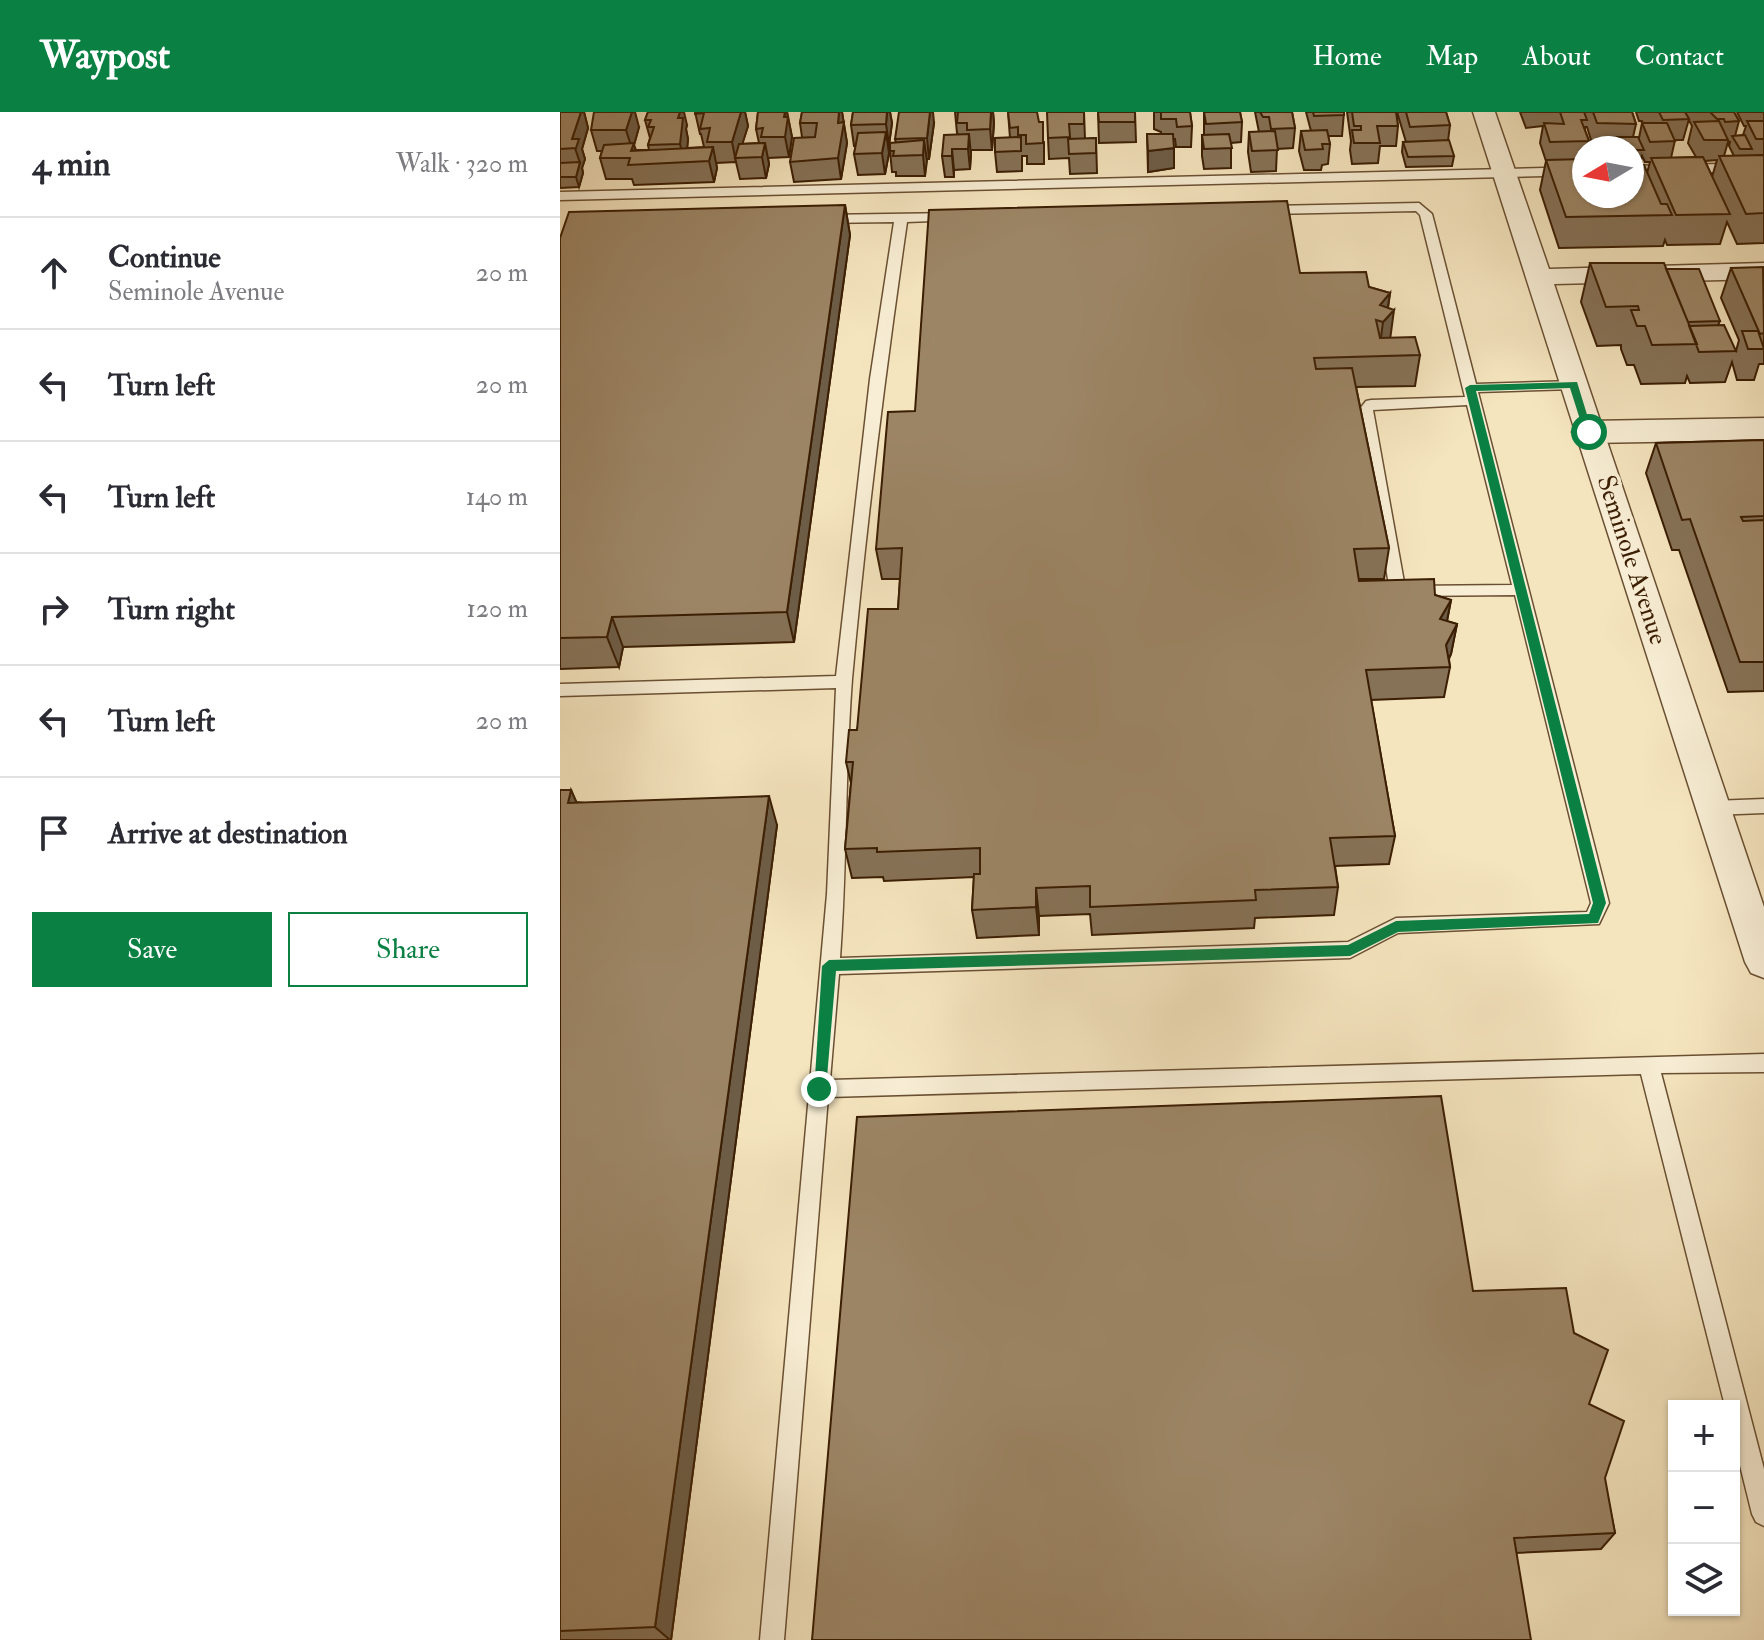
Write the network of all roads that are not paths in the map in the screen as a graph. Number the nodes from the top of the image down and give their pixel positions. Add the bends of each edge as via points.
1 (1484, 112) edge
2 (1764, 167) edge
3 (1644, 170) edge
4 (1572, 171) edge
5 (1504, 173) junction
6 (560, 196) edge
7 (1246, 211) edge
8 (964, 217) edge
9 (901, 218) junction
10 (810, 220) edge
11 (1764, 271) edge
12 (1538, 277) junction
13 (1574, 385) junction
14 (1472, 394) junction
15 (1764, 429) edge
16 (1589, 432) junction
17 (1522, 590) junction
18 (844, 682) junction
19 (560, 690) edge
20 (1764, 806) edge
21 (1713, 808) junction
22 (1764, 962) edge
23 (829, 966) junction
24 (1764, 1063) edge
25 (1649, 1065) junction
26 (819, 1089) junction
27 (1764, 1514) edge
28 (772, 1640) edge

1 - 5 street, Seminole Avenue
2 - 3 lane
4 - 5 lane
5 - 6 lane
5 - 12 street, Seminole Avenue
7 - 14 lane via 1419,207 1426,214
8 - 9 lane
9 - 10 lane
9 - 18 lane via 877,379
11 - 12 street
12 - 13 street, Seminole Avenue
13 - 14 lane
13 - 16 street, Seminole Avenue
14 - 17 lane
14 - 17 lane via 1371,404 1366,410 1397,585 1407,591
15 - 16 street
16 - 21 street, Seminole Avenue
17 - 23 lane via 1600,903 1593,919 1396,926 1350,950
18 - 19 lane
18 - 23 lane
20 - 21 lane
21 - 22 street, Seminole Avenue
23 - 26 lane
24 - 25 lane
25 - 26 lane
25 - 27 lane
26 - 28 lane

